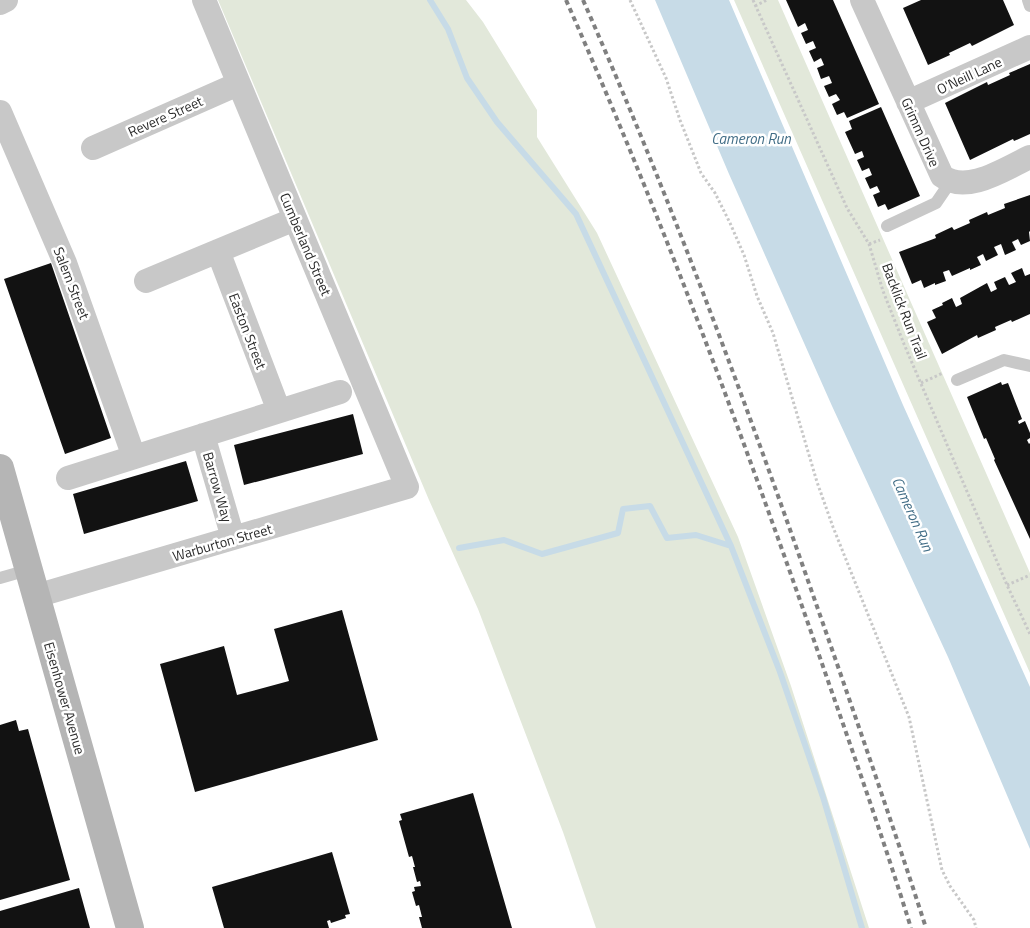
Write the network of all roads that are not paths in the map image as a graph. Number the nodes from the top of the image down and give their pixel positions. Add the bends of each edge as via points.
1 (6, 0) edge
2 (204, 0) edge
3 (1028, 0) edge
4 (870, 2) edge
5 (0, 3) edge
6 (1030, 6) edge
7 (1030, 47) edge
8 (238, 84) junction
9 (908, 102) junction
10 (0, 112) edge
11 (93, 148) dead end
12 (1030, 157) edge
13 (951, 181) junction
14 (295, 219) junction
15 (887, 226) dead end
16 (218, 252) junction
17 (146, 281) dead end
18 (1030, 366) edge
19 (958, 380) dead end
20 (340, 392) dead end
21 (279, 411) junction
22 (203, 435) junction
23 (134, 457) junction
24 (0, 468) edge
25 (68, 478) dead end
26 (408, 487) joint
27 (233, 538) junction
28 (28, 570) junction
29 (0, 578) edge
30 (36, 596) junction
31 (130, 928) edge

1 - 5 street
2 - 8 street, Cumberland Street
3 - 6 lane
4 - 9 street, Grimm Drive
7 - 9 street, O'Neill Lane
8 - 11 street, Revere Street
8 - 14 street, Cumberland Street
9 - 13 street, Grimm Drive via 939,173
10 - 23 street, Salem Street via 65,263
12 - 13 street, Grimm Drive via 972,182
13 - 15 lane via 936,203
14 - 16 street
14 - 26 street, Cumberland Street
16 - 17 street
16 - 21 street, Easton Street
18 - 19 lane via 1004,360
20 - 21 street
21 - 22 street
22 - 23 street
22 - 27 street, Barrow Way
23 - 25 street
24 - 28 main road, Eisenhower Avenue
26 - 27 street, Warburton Street
27 - 30 street, Warburton Street
28 - 29 lane
28 - 30 main road, Eisenhower Avenue
30 - 31 main road, Eisenhower Avenue

